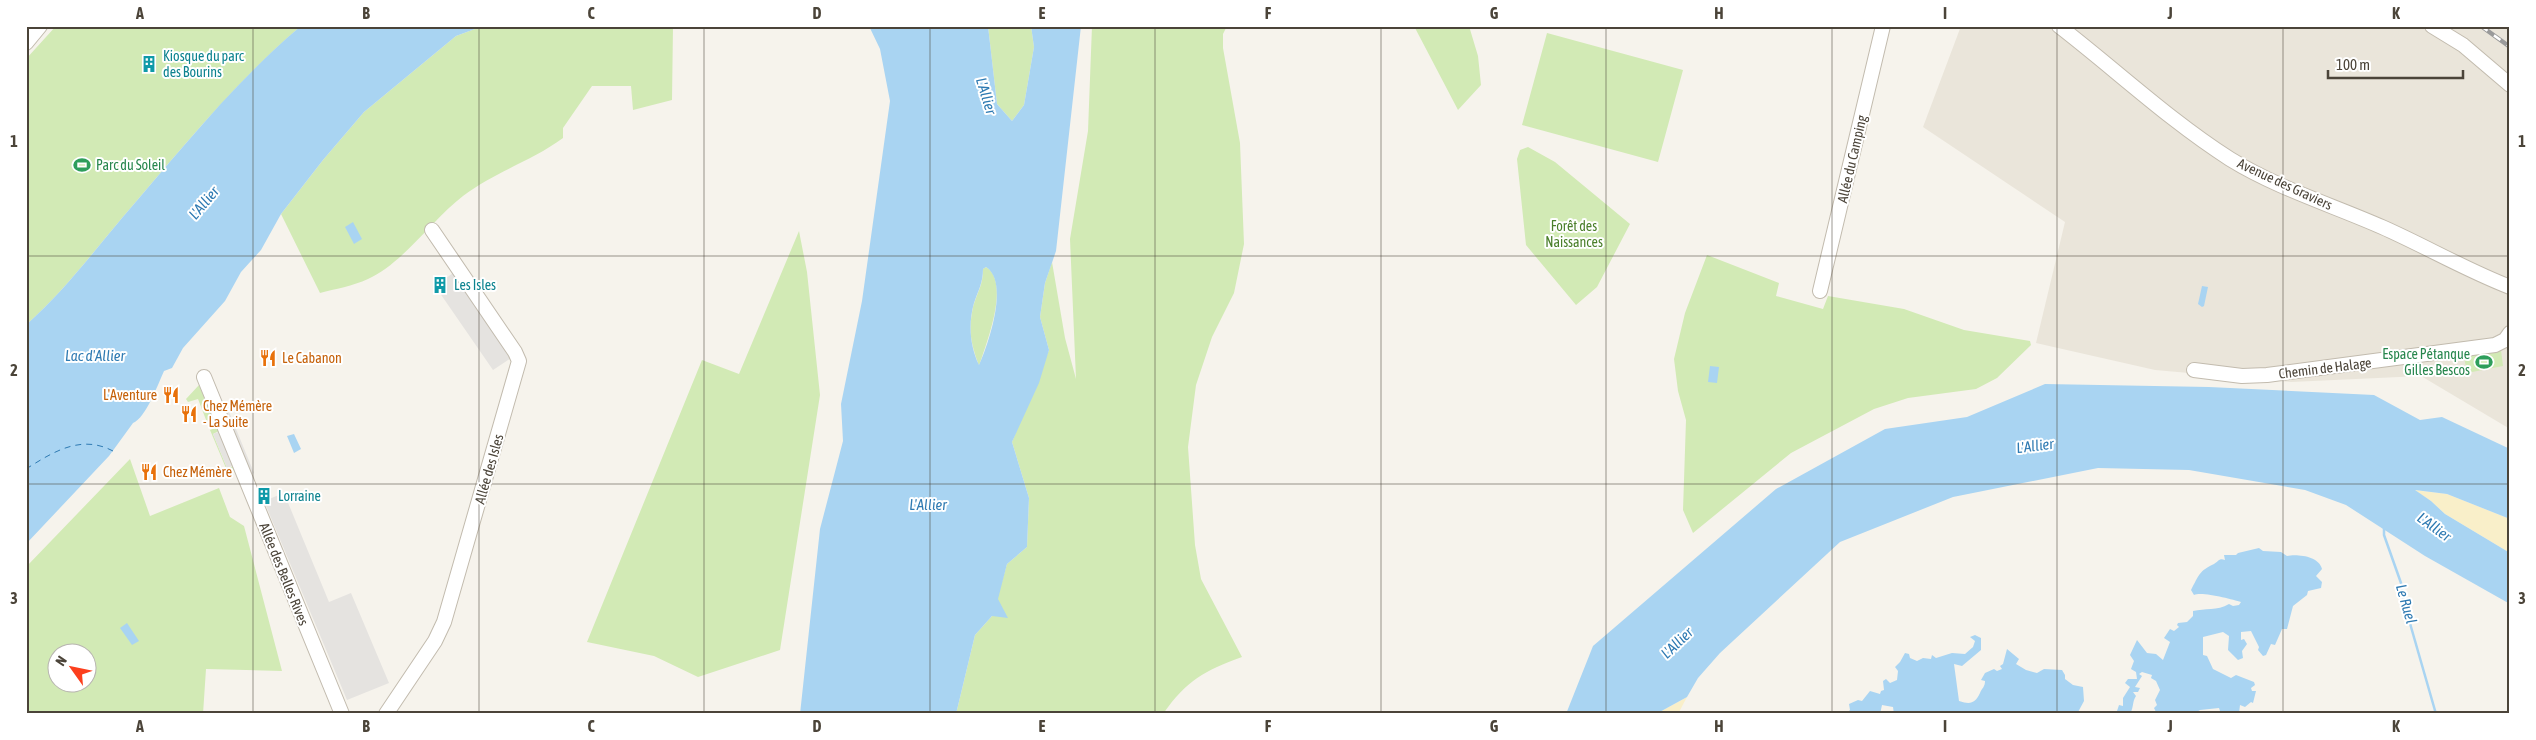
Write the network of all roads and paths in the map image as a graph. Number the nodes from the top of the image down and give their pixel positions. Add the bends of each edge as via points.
1 (40, 26) edge
2 (1883, 26) edge
3 (2059, 26) edge
4 (2432, 26) edge
5 (26, 43) edge
6 (2510, 85) edge
7 (432, 230) dead end
8 (2510, 286) edge
9 (1820, 291) dead end
10 (2510, 333) edge
11 (2194, 370) dead end
12 (204, 377) dead end
13 (342, 714) edge
14 (386, 714) edge

1 - 5 street
2 - 9 street, Allée du Camping
3 - 8 street, Avenue des Graviers via 2107,62 2174,121 2230,159 2262,177 2384,227
4 - 6 street via 2463,45
7 - 14 street, Allée des Isles via 518,361 444,622 435,641
10 - 11 street, Chemin de Halage via 2495,345 2267,375 2242,376
12 - 13 street, Allée des Belles Rives

